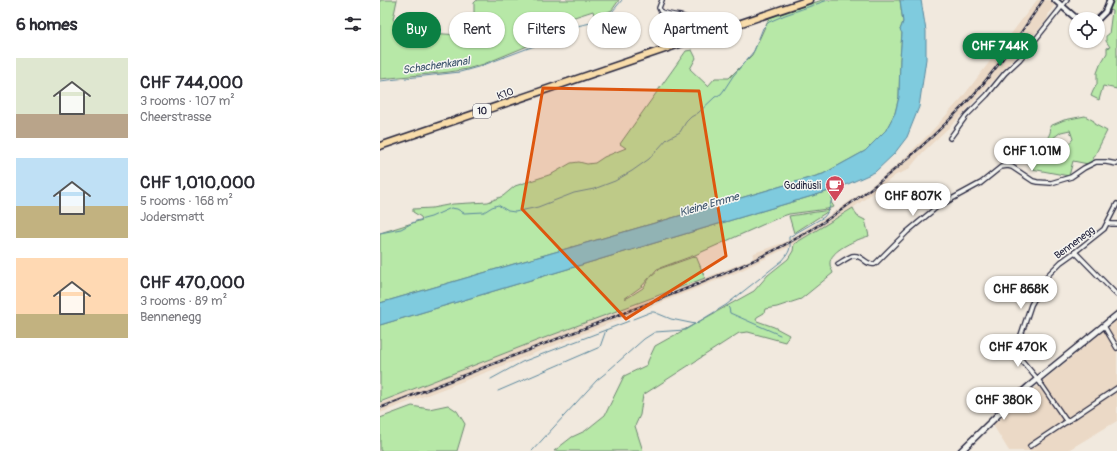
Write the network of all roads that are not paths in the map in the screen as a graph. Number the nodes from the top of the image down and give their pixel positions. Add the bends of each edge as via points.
1 (662, 0) edge
2 (809, 0) edge
3 (1055, 0) edge
4 (1067, 0) edge
5 (1110, 0) edge
6 (1062, 6) junction
7 (661, 12) edge
8 (1069, 12) edge
9 (1105, 12) edge
10 (742, 23) edge
11 (669, 48) edge
12 (950, 138) dead end
13 (380, 146) edge
14 (1117, 164) edge
15 (1117, 204) edge
16 (1108, 223) junction
17 (1117, 224) edge
18 (1075, 252) junction
19 (838, 264) dead end
20 (1117, 296) edge
21 (1117, 315) edge
22 (1104, 326) junction
23 (1117, 348) edge
24 (1038, 379) junction
25 (1117, 388) edge
26 (1067, 422) junction
27 (1030, 446) dead end
28 (961, 451) edge

1 - 7 street via 659,8
2 - 10 main road, 10
3 - 6 street
4 - 6 street
5 - 9 street
6 - 8 street
6 - 12 street via 1020,59 966,116
11 - 13 main road, K10 / 10
14 - 19 street via 1096,162 1071,177 1051,183 1033,181 1012,167 1001,167 980,183 937,207 875,264 871,265 856,256
15 - 16 street, Bennenegg
16 - 17 street
16 - 18 street, Bennenegg
18 - 20 street
18 - 24 street, Bennenegg via 1057,264 1047,276 1031,305 1018,344 1018,356
21 - 22 main road
22 - 23 street
22 - 24 main road
24 - 26 street, Bennenegg
24 - 28 main road
25 - 26 street
26 - 27 street

